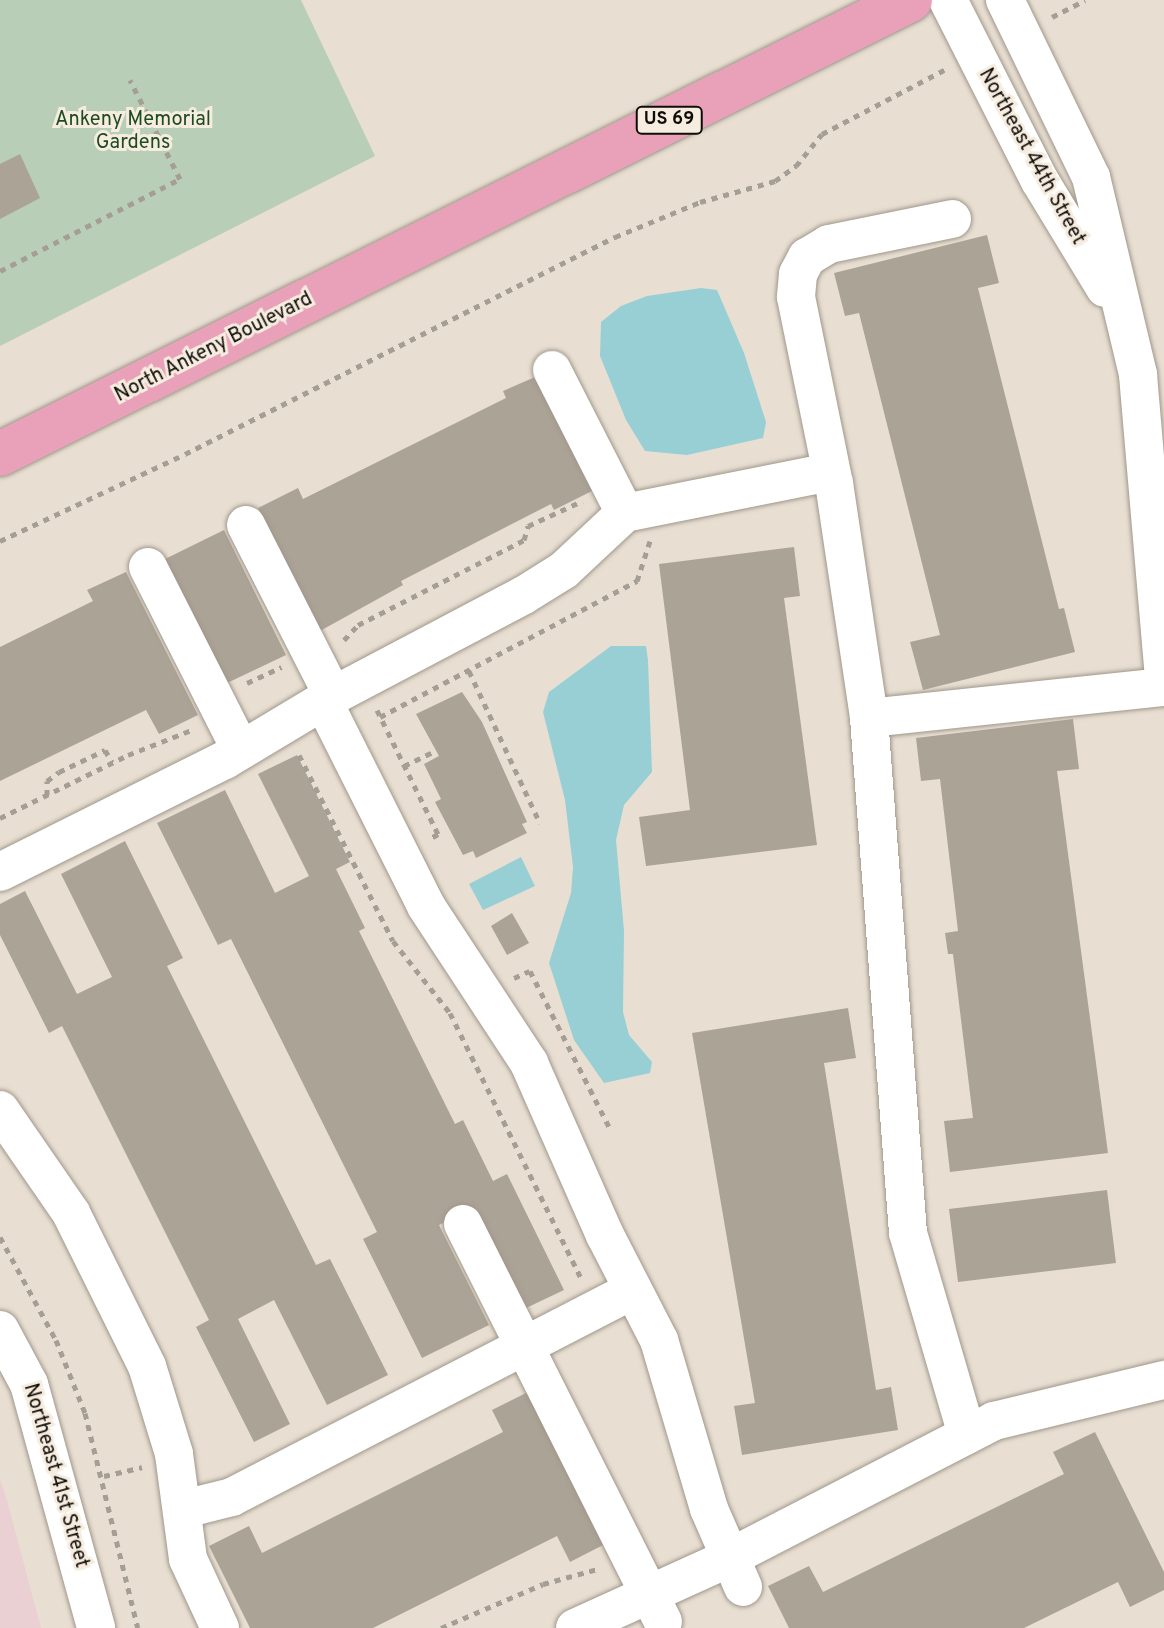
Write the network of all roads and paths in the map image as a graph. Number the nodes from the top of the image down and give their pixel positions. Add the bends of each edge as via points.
1 (910, 0) edge
2 (948, 0) edge
3 (1085, 0) edge
4 (1013, 16) edge
5 (976, 54) junction
6 (130, 80) dead end
7 (952, 219) dead end
8 (0, 271) edge
9 (1119, 310) junction
10 (552, 370) dead end
11 (0, 454) edge
12 (831, 472) junction
13 (618, 499) junction
14 (246, 525) dead end
15 (0, 541) edge
16 (148, 567) dead end
17 (1161, 586) edge
18 (312, 656) junction
19 (469, 671) dead end
20 (1164, 679) edge
21 (1164, 687) edge
22 (339, 693) junction
23 (219, 707) junction
24 (869, 718) junction
25 (289, 720) junction
26 (241, 750) junction
27 (433, 752) dead end
28 (112, 763) junction
29 (404, 766) junction
30 (47, 795) junction
31 (0, 818) edge
32 (540, 823) dead end
33 (423, 845) dead end
34 (0, 872) edge
35 (507, 973) dead end
36 (0, 1110) edge
37 (610, 1129) dead end
38 (463, 1224) dead end
39 (0, 1237) edge
40 (583, 1280) dead end
41 (633, 1290) junction
42 (0, 1330) edge
43 (526, 1347) junction
44 (1164, 1380) edge
45 (967, 1435) junction
46 (184, 1509) junction
47 (735, 1573) junction
48 (649, 1593) junction
49 (96, 1628) edge
50 (138, 1628) edge
51 (220, 1628) edge
52 (441, 1628) edge
53 (575, 1628) edge

1 - 11 main road, North Ankeny Boulevard / US 69
2 - 5 street, Northeast 44th Street
3 - 4 path
4 - 9 street, Northeast 44th Street via 1091,177
5 - 9 street, Northeast 44th Street via 1040,181
5 - 15 path via 822,134 796,166 775,181 700,202 615,237
6 - 8 path via 180,179
7 - 12 street via 829,244 807,257 798,274 796,297
9 - 17 street, Northeast 44th Street via 1138,375 1147,434
10 - 13 street
12 - 13 street
12 - 24 street
13 - 18 path via 528,526 524,540 358,625
13 - 22 street via 564,570
14 - 18 street
16 - 23 street
17 - 20 street, Northeast 44th Street
18 - 22 street
18 - 23 path
19 - 32 path
21 - 24 street
22 - 25 street
22 - 29 path
22 - 41 street via 426,906 529,1063
23 - 26 street
23 - 28 path
24 - 45 street via 908,1233
25 - 26 street
25 - 40 path via 295,745 393,941 450,1013
26 - 34 street
27 - 29 path
28 - 30 path
28 - 30 path via 105,750 59,772 47,781
29 - 33 path via 438,834
30 - 31 path
35 - 37 path via 511,979 530,971
36 - 46 street via 71,1213 110,1283 147,1366 174,1454
38 - 43 street
39 - 50 path via 56,1340 85,1413
41 - 43 street
41 - 47 street via 659,1340
42 - 49 street, Northeast 41st Street via 33,1397
43 - 46 street via 232,1497
43 - 48 street
44 - 45 street via 994,1421
45 - 47 street
46 - 51 street via 188,1559
47 - 48 street
48 - 52 path via 566,1576
48 - 53 street

